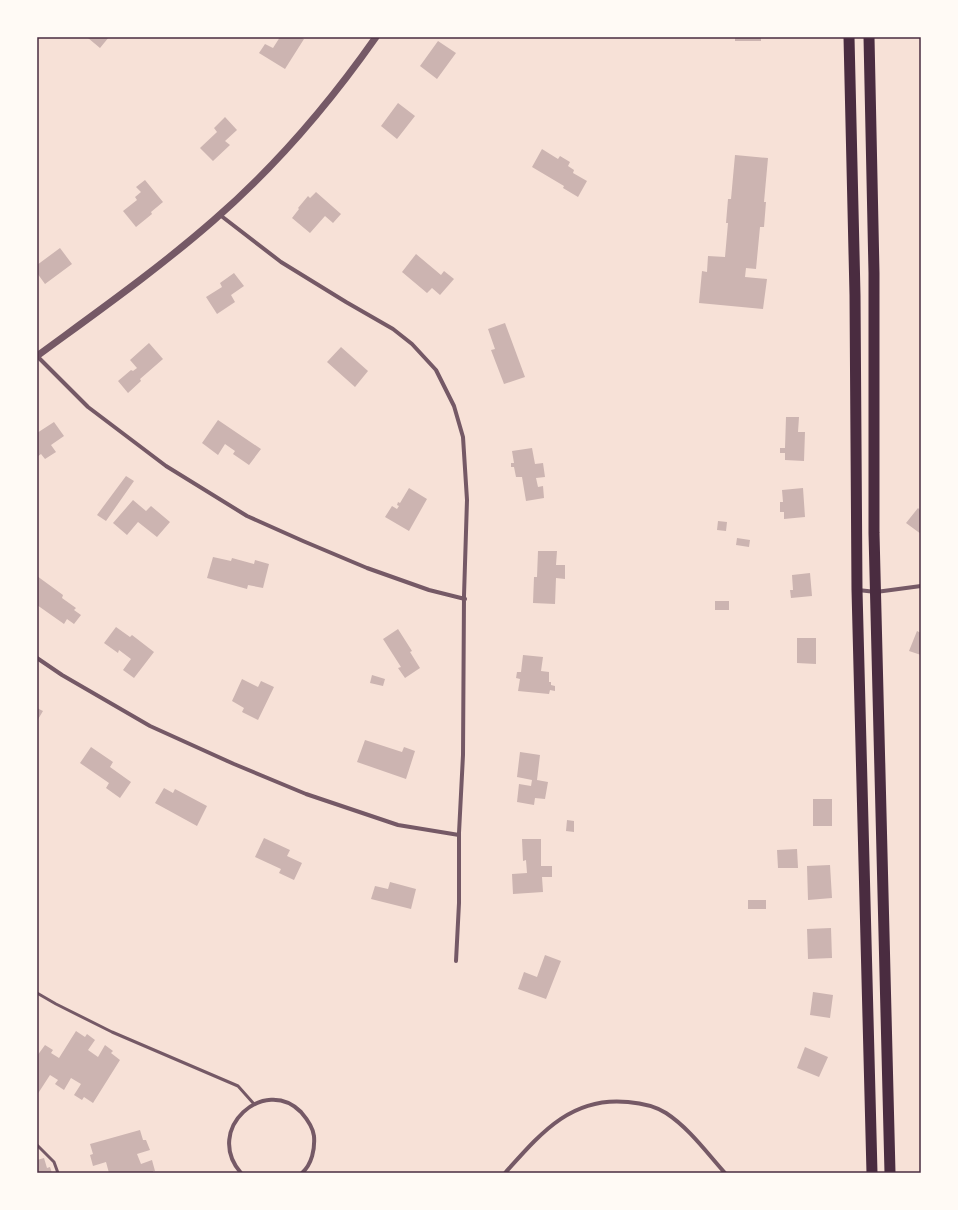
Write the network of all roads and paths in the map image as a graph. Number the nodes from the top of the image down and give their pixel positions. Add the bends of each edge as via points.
1 (376, 37) edge
2 (849, 37) edge
3 (870, 37) edge
4 (220, 214) junction
5 (37, 356) edge
6 (921, 586) edge
7 (857, 590) junction
8 (876, 592) junction
9 (465, 599) junction
10 (37, 658) edge
11 (459, 835) junction
12 (456, 961) dead end
13 (37, 993) edge
14 (254, 1104) junction
15 (37, 1145) edge
16 (58, 1173) edge
17 (241, 1173) edge
18 (302, 1173) edge
19 (506, 1173) edge
20 (725, 1173) edge
21 (872, 1173) edge
22 (890, 1173) edge

1 - 4 street via 352,72 289,147
2 - 7 highway via 855,294
3 - 8 highway
4 - 5 street via 166,260
4 - 9 street via 281,262 393,329 412,344 436,370 454,406 463,437 467,500
5 - 9 street via 94,412 166,466 247,516 367,568 429,590
6 - 8 street
7 - 8 street
7 - 21 highway
8 - 22 highway
9 - 11 street via 464,748
10 - 11 street via 150,726 234,764 306,794 398,825
11 - 12 street
13 - 14 lane via 112,1032 238,1086
14 - 17 street via 238,1118 229,1137 232,1161
14 - 18 street via 272,1100 282,1102 306,1117 314,1134 314,1144 310,1162
15 - 16 lane via 54,1162
19 - 20 street via 549,1127 568,1114 602,1102 620,1101 665,1112 682,1125

